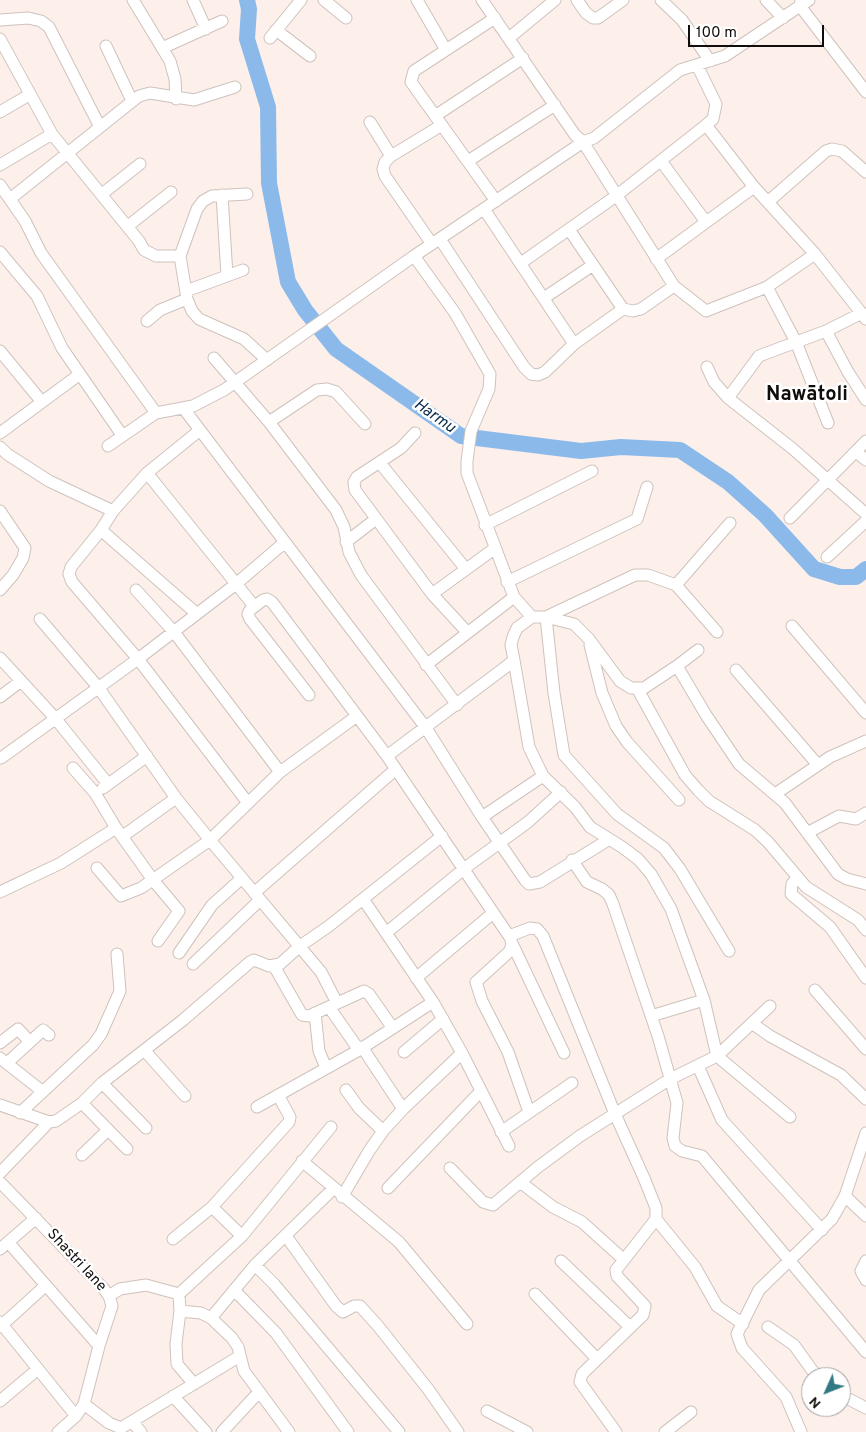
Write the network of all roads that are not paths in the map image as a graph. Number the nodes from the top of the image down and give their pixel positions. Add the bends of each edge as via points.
1 (134, 0) edge
2 (193, 0) edge
3 (301, 0) edge
4 (324, 0) edge
5 (417, 0) edge
6 (482, 0) edge
7 (554, 0) edge
8 (577, 0) edge
9 (623, 0) edge
10 (661, 0) edge
11 (766, 0) edge
12 (803, 2) edge
13 (346, 18) dead end
14 (496, 18) junction
15 (783, 18) junction
16 (0, 20) edge
17 (222, 21) dead end
18 (206, 29) junction
19 (509, 38) junction
20 (0, 39) edge
21 (106, 46) dead end
22 (162, 48) junction
23 (446, 50) junction
24 (310, 56) dead end
25 (523, 58) junction
26 (710, 61) junction
27 (697, 65) junction
28 (235, 87) dead end
29 (866, 92) edge
30 (28, 95) junction
31 (176, 99) junction
32 (132, 101) junction
33 (555, 104) junction
34 (0, 112) edge
35 (438, 120) junction
36 (370, 122) dead end
37 (706, 125) junction
38 (100, 127) junction
39 (52, 134) junction
40 (583, 142) junction
41 (67, 155) junction
42 (391, 156) junction
43 (468, 161) junction
44 (661, 161) junction
45 (140, 164) dead end
46 (0, 165) edge
47 (866, 172) edge
48 (0, 184) edge
49 (754, 187) junction
50 (171, 192) dead end
51 (102, 194) junction
52 (247, 194) dead end
53 (222, 195) junction
54 (616, 196) junction
55 (10, 200) junction
56 (496, 201) junction
57 (769, 201) junction
58 (484, 209) junction
59 (706, 222) junction
60 (128, 226) junction
61 (570, 231) junction
62 (436, 242) junction
63 (0, 252) edge
64 (815, 254) junction
65 (180, 256) junction
66 (414, 256) junction
67 (656, 259) junction
68 (521, 263) junction
69 (594, 265) junction
70 (243, 270) dead end
71 (227, 276) junction
72 (674, 286) junction
73 (767, 287) junction
74 (186, 295) junction
75 (544, 298) junction
76 (623, 309) junction
77 (864, 316) edge
78 (147, 321) dead end
79 (826, 331) junction
80 (796, 342) junction
81 (574, 344) junction
82 (0, 351) edge
83 (214, 358) dead end
84 (267, 360) junction
85 (707, 367) dead end
86 (80, 374) junction
87 (235, 383) junction
88 (728, 398) junction
89 (866, 400) edge
90 (42, 402) junction
91 (184, 409) junction
92 (156, 413) junction
93 (268, 422) junction
94 (828, 423) dead end
95 (365, 424) dead end
96 (200, 430) junction
97 (0, 433) edge
98 (416, 433) dead end
99 (122, 435) junction
100 (866, 441) edge
101 (108, 446) dead end
102 (856, 452) junction
103 (2, 456) edge
104 (866, 460) edge
105 (380, 463) junction
106 (592, 471) dead end
107 (147, 473) junction
108 (828, 480) junction
109 (647, 487) dead end
110 (0, 511) edge
111 (113, 511) junction
112 (866, 514) edge
113 (790, 518) dead end
114 (376, 519) junction
115 (866, 521) edge
116 (730, 523) dead end
117 (485, 525) junction
118 (101, 530) junction
119 (285, 542) junction
120 (346, 542) junction
121 (494, 549) junction
122 (827, 557) dead end
123 (465, 568) junction
124 (507, 582) junction
125 (236, 584) junction
126 (676, 585) junction
127 (0, 590) edge
128 (136, 590) dead end
129 (432, 594) junction
130 (514, 597) junction
131 (254, 606) junction
132 (197, 614) junction
133 (532, 617) junction
134 (546, 617) junction
135 (40, 619) dead end
136 (792, 626) dead end
137 (174, 632) junction
138 (467, 632) junction
139 (717, 632) dead end
140 (589, 639) junction
141 (698, 650) dead end
142 (0, 658) edge
143 (138, 660) junction
144 (514, 660) junction
145 (426, 665) junction
146 (677, 666) junction
147 (736, 670) dead end
148 (21, 681) junction
149 (98, 687) junction
150 (636, 688) junction
151 (309, 695) dead end
152 (0, 696) edge
153 (457, 705) junction
154 (866, 713) edge
155 (357, 716) junction
156 (55, 718) junction
157 (426, 728) junction
158 (866, 741) edge
159 (147, 756) junction
160 (387, 756) junction
161 (1, 758) edge
162 (818, 765) junction
163 (73, 768) dead end
164 (396, 769) junction
165 (280, 772) junction
166 (542, 776) junction
167 (108, 784) junction
168 (561, 792) junction
169 (95, 793) junction
170 (775, 794) junction
171 (176, 798) junction
172 (679, 800) dead end
173 (248, 803) junction
174 (866, 814) edge
175 (482, 817) junction
176 (119, 832) junction
177 (807, 833) junction
178 (442, 836) junction
179 (210, 840) junction
180 (608, 840) junction
181 (500, 842) junction
182 (572, 860) junction
183 (97, 868) dead end
184 (464, 868) junction
185 (797, 878) junction
186 (241, 879) junction
187 (153, 880) junction
188 (866, 884) edge
189 (0, 892) edge
190 (257, 897) junction
191 (362, 899) junction
192 (493, 913) junction
193 (866, 930) edge
194 (386, 933) junction
195 (510, 939) junction
196 (158, 941) dead end
197 (300, 946) junction
198 (729, 951) dead end
199 (179, 953) dead end
200 (117, 954) dead end
201 (193, 964) dead end
202 (274, 966) junction
203 (416, 978) junction
204 (866, 978) edge
205 (815, 990) dead end
206 (704, 1000) junction
207 (432, 1002) junction
208 (333, 1005) junction
209 (770, 1006) dead end
210 (315, 1013) junction
211 (651, 1016) junction
212 (444, 1019) junction
213 (753, 1024) junction
214 (392, 1027) junction
215 (49, 1035) dead end
216 (30, 1042) junction
217 (0, 1043) edge
218 (361, 1048) junction
219 (866, 1049) edge
220 (145, 1051) junction
221 (404, 1052) dead end
222 (462, 1053) junction
223 (564, 1053) dead end
224 (717, 1056) junction
225 (4, 1060) edge
226 (698, 1066) junction
227 (326, 1068) junction
228 (670, 1079) junction
229 (102, 1083) junction
230 (572, 1083) dead end
231 (346, 1090) dead end
232 (42, 1091) junction
233 (480, 1092) junction
234 (278, 1095) junction
235 (185, 1096) dead end
236 (866, 1099) edge
237 (82, 1103) junction
238 (0, 1105) edge
239 (256, 1107) dead end
240 (403, 1109) junction
241 (20, 1112) junction
242 (530, 1112) junction
243 (615, 1114) junction
244 (790, 1117) dead end
245 (49, 1122) junction
246 (331, 1127) dead end
247 (146, 1128) dead end
248 (108, 1130) junction
249 (383, 1131) junction
250 (501, 1132) junction
251 (866, 1133) edge
252 (509, 1146) dead end
253 (127, 1149) dead end
254 (864, 1150) edge
255 (82, 1155) dead end
256 (302, 1161) junction
257 (450, 1168) dead end
258 (0, 1173) edge
259 (0, 1182) edge
260 (520, 1182) junction
261 (388, 1188) dead end
262 (338, 1193) junction
263 (845, 1196) junction
264 (212, 1207) junction
265 (866, 1216) edge
266 (36, 1218) junction
267 (656, 1219) junction
268 (822, 1230) junction
269 (242, 1236) junction
270 (286, 1236) junction
271 (173, 1239) dead end
272 (4, 1246) edge
273 (623, 1259) junction
274 (790, 1260) junction
275 (561, 1261) dead end
276 (866, 1261) edge
277 (255, 1265) junction
278 (866, 1280) edge
279 (45, 1286) junction
280 (234, 1290) junction
281 (179, 1294) junction
282 (535, 1294) dead end
283 (109, 1296) junction
284 (180, 1311) junction
285 (211, 1318) junction
286 (467, 1324) dead end
287 (743, 1324) junction
288 (1, 1325) edge
289 (630, 1327) junction
290 (768, 1327) dead end
291 (99, 1346) junction
292 (866, 1352) edge
293 (240, 1356) junction
294 (597, 1359) junction
295 (810, 1367) edge
296 (38, 1369) junction
297 (194, 1384) junction
298 (260, 1392) junction
299 (173, 1396) junction
300 (851, 1400) edge
301 (0, 1401) edge
302 (84, 1404) junction
303 (866, 1408) edge
304 (486, 1411) dead end
305 (691, 1412) dead end
306 (76, 1416) junction
307 (132, 1422) junction
308 (58, 1432) edge
309 (141, 1432) edge
310 (206, 1432) edge
311 (222, 1432) edge
312 (288, 1432) edge
313 (348, 1432) edge
314 (399, 1432) edge
315 (458, 1432) edge
316 (527, 1432) edge
317 (616, 1432) edge
318 (665, 1432) edge
319 (801, 1432) edge

1 - 22 street
2 - 18 street
3 - 24 street via 273,34
4 - 13 street
5 - 23 street
6 - 14 street
7 - 19 street
8 - 9 street via 592,18 598,18
10 - 26 street via 682,20
11 - 15 street
12 - 15 street
12 - 29 street
14 - 19 street
14 - 23 street
15 - 26 street via 736,49
16 - 38 street via 28,18 49,27
17 - 18 street
18 - 22 street
19 - 25 street
20 - 30 street
21 - 32 street
22 - 31 street via 173,71
23 - 35 street via 411,76 411,82
25 - 33 street
25 - 35 street
26 - 27 street
27 - 37 street via 716,104 713,119
27 - 40 street via 680,70 594,138
28 - 31 street via 194,100
30 - 34 street
30 - 39 street
31 - 32 street via 150,93
32 - 38 street
33 - 40 street
33 - 43 street
35 - 42 street
35 - 43 street
36 - 42 street
37 - 44 street
37 - 49 street
38 - 41 street
39 - 41 street
39 - 46 street
40 - 54 street
40 - 56 street
41 - 51 street
41 - 55 street
42 - 62 street via 385,162 385,176
43 - 56 street
44 - 54 street
44 - 59 street
45 - 51 street
47 - 57 street via 842,151 832,149
48 - 55 street
49 - 57 street
49 - 59 street
50 - 60 street
51 - 60 street
52 - 53 street
53 - 65 street via 212,196 196,209
53 - 71 street
54 - 61 street
54 - 67 street
55 - 92 street via 28,225 41,253
56 - 58 street
57 - 64 street
58 - 62 street
58 - 68 street
59 - 67 street
60 - 65 street via 149,254
61 - 68 street
61 - 69 street
62 - 66 street
62 - 81 street via 531,374 545,372
63 - 86 street via 37,296 54,335
64 - 73 street
64 - 77 street
65 - 74 street
66 - 84 street
66 - 117 street via 455,313 490,374 489,389 471,431 466,462
67 - 72 street
68 - 75 street
69 - 75 street
69 - 76 street
70 - 71 street
71 - 74 street
72 - 73 street via 706,311
72 - 76 street via 641,309
73 - 80 street
74 - 78 street
74 - 84 street via 192,311 199,318 244,339
75 - 81 street
76 - 81 street
77 - 79 street
79 - 80 street
79 - 89 street
80 - 88 street via 760,356
80 - 94 street
82 - 90 street
83 - 87 street
84 - 87 street
85 - 88 street via 714,382
86 - 90 street
86 - 99 street
87 - 91 street
87 - 93 street
88 - 108 street
90 - 97 street
91 - 92 street
91 - 96 street
92 - 99 street
93 - 95 street via 317,390 326,389 336,392
93 - 120 street via 336,510 344,527
96 - 107 street
96 - 119 street
98 - 105 street
99 - 101 street
100 - 102 street
102 - 104 street
102 - 108 street
103 - 111 street
105 - 114 street via 354,482 355,490
105 - 123 street
106 - 117 street
107 - 111 street
107 - 125 street
108 - 112 street
108 - 113 street
109 - 124 street via 638,519
110 - 127 street via 25,548 13,575
111 - 118 street
114 - 120 street
114 - 129 street
115 - 122 street
116 - 126 street
117 - 121 street
118 - 132 street
118 - 143 street via 69,574 72,582
119 - 125 street
119 - 157 street
120 - 145 street via 361,575
121 - 123 street
121 - 124 street
123 - 129 street
124 - 130 street
125 - 131 street
125 - 132 street
126 - 134 street via 648,575 635,575
126 - 139 street
128 - 137 street
129 - 138 street
130 - 133 street
130 - 138 street
131 - 151 street via 248,614 250,619
131 - 155 street via 262,600 272,602
132 - 137 street
133 - 134 street
133 - 144 street via 517,628 513,636
134 - 140 street via 574,624
134 - 198 street via 564,755 617,814 664,848
135 - 149 street
136 - 154 street
137 - 143 street
137 - 165 street
138 - 145 street
140 - 150 street via 620,681
140 - 172 street via 602,693 616,726
141 - 146 street
142 - 148 street
143 - 149 street
143 - 173 street
144 - 153 street
144 - 166 street via 529,747
145 - 153 street
146 - 150 street via 654,682
146 - 170 street via 729,751 739,764
147 - 162 street
148 - 152 street
148 - 156 street
149 - 156 street
149 - 159 street
150 - 185 street via 691,782 709,801 755,830
153 - 157 street
155 - 160 street
155 - 165 street
156 - 161 street
156 - 167 street
157 - 160 street
157 - 175 street
158 - 162 street
159 - 167 street
159 - 171 street
160 - 164 street
162 - 170 street
163 - 169 street
164 - 178 street
164 - 190 street
165 - 173 street
166 - 168 street
166 - 175 street
167 - 169 street
168 - 180 street via 590,827
168 - 181 street
169 - 176 street
170 - 177 street
171 - 176 street
171 - 179 street
173 - 179 street
174 - 177 street via 856,819 838,816
175 - 181 street
176 - 187 street
176 - 189 street
177 - 188 street via 838,874
178 - 184 street
178 - 191 street
179 - 186 street
179 - 187 street
180 - 182 street
180 - 206 street via 638,859 671,909
181 - 182 street via 529,884 540,882
181 - 184 street
182 - 211 street via 587,882 609,895
183 - 187 street via 121,896
184 - 192 street
184 - 194 street
185 - 193 street via 816,895 858,920
185 - 204 street via 792,884 791,894 830,927
186 - 190 street
186 - 199 street via 212,905
187 - 196 street via 179,911
190 - 197 street
190 - 201 street
191 - 194 street
191 - 197 street
192 - 195 street
192 - 203 street
194 - 203 street
195 - 223 street
195 - 242 street via 510,952 476,982 508,1052
195 - 243 street via 530,928 537,929 543,936
197 - 202 street
197 - 208 street via 321,972
200 - 232 street via 120,991 101,1034
202 - 210 street via 300,1013 305,1017
202 - 220 street via 254,960
203 - 207 street
205 - 219 street
206 - 211 street
206 - 224 street
207 - 212 street
207 - 214 street
208 - 210 street
208 - 214 street via 364,991
208 - 218 street
209 - 213 street
210 - 227 street via 319,1051
211 - 228 street
212 - 221 street
212 - 222 street
213 - 224 street
213 - 236 street via 841,1075
214 - 218 street
215 - 216 street via 43,1030
216 - 217 street via 18,1029
216 - 225 street
218 - 227 street
218 - 240 street
220 - 229 street
220 - 235 street
222 - 233 street
222 - 240 street
224 - 226 street
224 - 244 street
225 - 232 street
226 - 228 street
226 - 268 street via 722,1120
227 - 234 street
228 - 243 street
228 - 274 street via 677,1103 672,1138 675,1146 702,1156
229 - 237 street
229 - 247 street
230 - 242 street
231 - 249 street
232 - 241 street
233 - 250 street
233 - 261 street
234 - 239 street
234 - 264 street via 290,1117 289,1122
237 - 245 street via 56,1121
237 - 248 street
238 - 241 street
240 - 249 street
241 - 245 street
242 - 250 street
243 - 260 street via 556,1153
243 - 267 street via 656,1208
245 - 258 street
246 - 256 street
248 - 253 street
248 - 255 street
249 - 262 street
250 - 252 street
251 - 254 street
254 - 263 street
256 - 262 street
256 - 269 street
257 - 260 street via 487,1205 493,1205
259 - 266 street, Shastri lane
260 - 273 street via 553,1207 582,1222
262 - 270 street
262 - 286 street via 399,1242
263 - 265 street
263 - 268 street
264 - 269 street
264 - 271 street
266 - 272 street
266 - 283 street, Shastri lane
267 - 273 street
267 - 287 street via 695,1267 717,1306
268 - 274 street
269 - 281 street
270 - 277 street
270 - 315 street via 336,1306 343,1312 360,1306 378,1326
272 - 279 street
273 - 289 street via 616,1270 617,1276 645,1306 643,1314
274 - 287 street via 759,1290
274 - 292 street
275 - 289 street
276 - 278 street via 861,1271
277 - 280 street
277 - 314 street
279 - 288 street
279 - 291 street
280 - 285 street
280 - 313 street via 276,1333
281 - 283 street via 146,1285 133,1286
281 - 284 street
282 - 294 street
283 - 291 street, Shastri lane via 112,1306
284 - 285 street via 201,1313
284 - 297 street via 177,1364
285 - 293 street via 232,1338
287 - 319 street via 737,1334 738,1340 786,1397
288 - 296 street
289 - 294 street
290 - 295 street via 794,1345
291 - 302 street, Shastri lane
293 - 297 street
293 - 298 street via 244,1370
294 - 317 street via 582,1374 580,1382
296 - 301 street
296 - 306 street
297 - 299 street
298 - 311 street
298 - 312 street
299 - 307 street
299 - 310 street
300 - 303 street
302 - 306 street, Shastri lane
302 - 307 street via 114,1425 127,1426
304 - 316 street
305 - 318 street
306 - 308 street, Shastri lane
307 - 309 street

